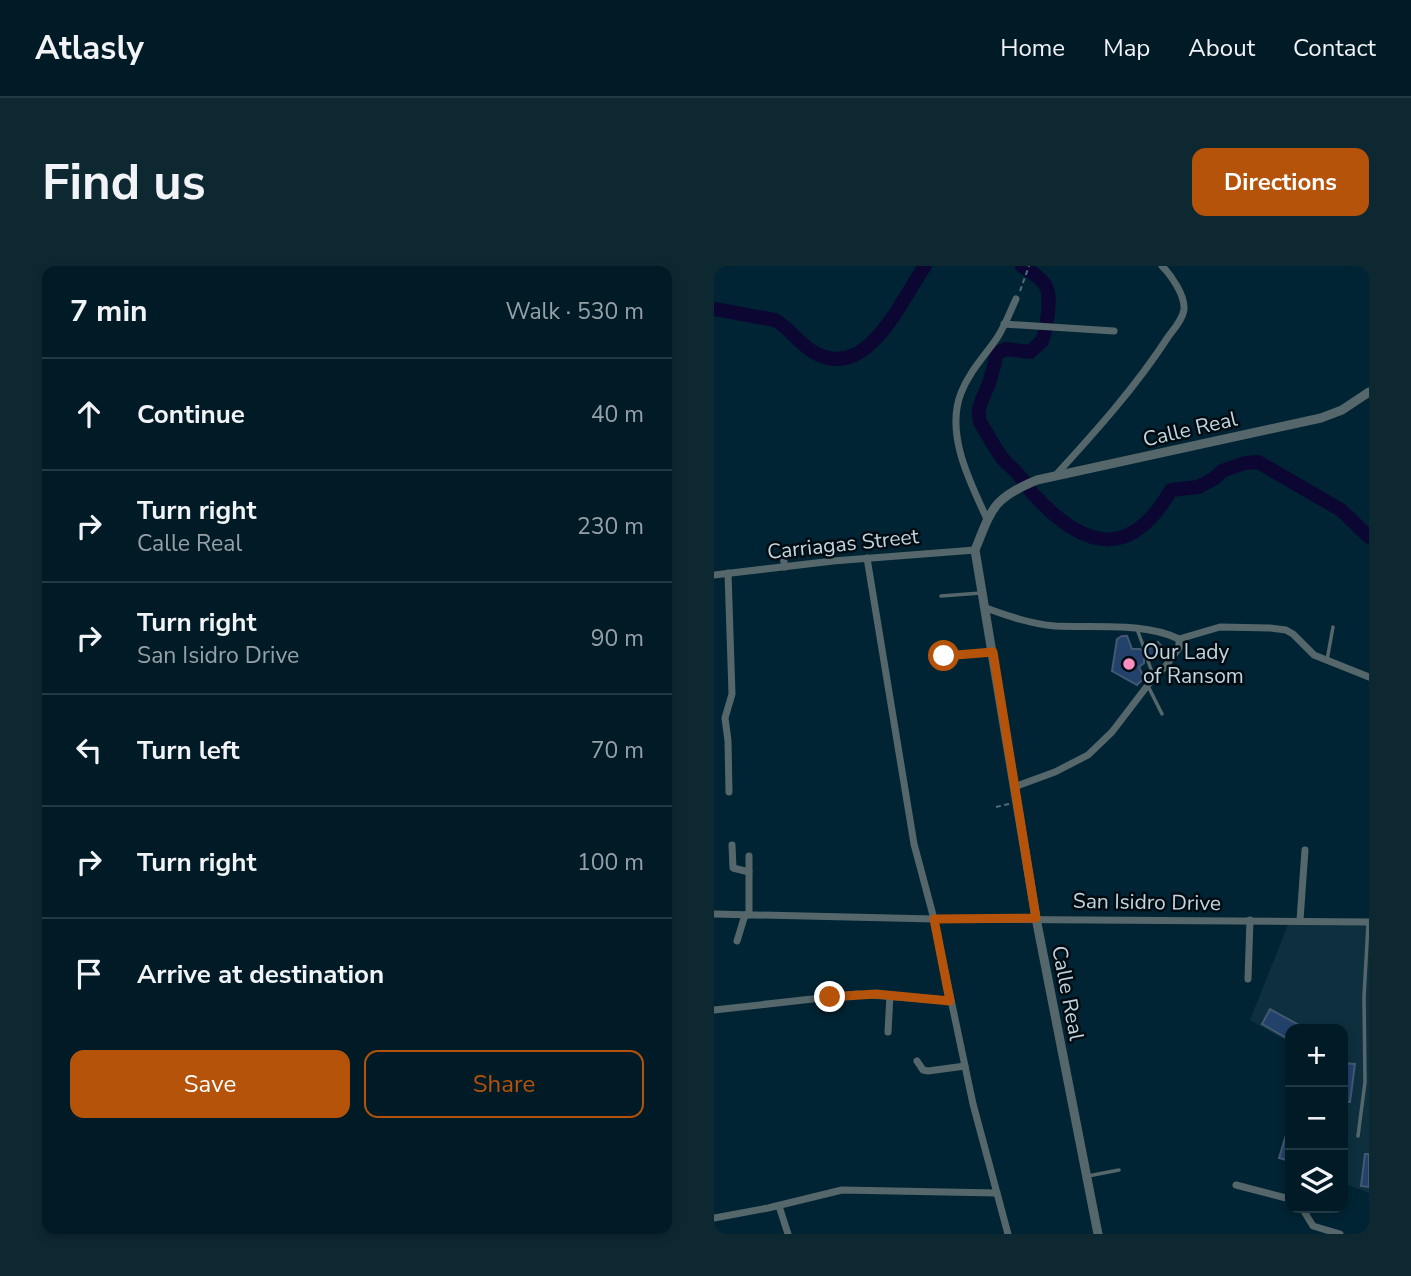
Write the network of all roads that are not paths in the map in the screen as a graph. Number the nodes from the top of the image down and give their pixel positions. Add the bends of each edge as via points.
1 (1162, 266) edge
2 (1016, 299) road end
3 (1004, 324) junction
4 (1114, 331) dead end
5 (1369, 392) edge
6 (1055, 476) junction
7 (987, 519) junction
8 (795, 547) dead end
9 (975, 551) junction
10 (867, 558) junction
11 (785, 567) junction
12 (728, 573) junction
13 (714, 575) edge
14 (983, 592) junction
15 (941, 596) dead end
16 (986, 608) junction
17 (1333, 627) dead end
18 (1137, 629) junction
19 (1179, 639) junction
20 (1144, 648) dead end
21 (993, 652) junction
22 (944, 656) dead end
23 (1148, 661) dead end
24 (1327, 662) junction
25 (1165, 667) junction
26 (1154, 677) junction
27 (1369, 677) edge
28 (1197, 679) dead end
29 (1148, 686) junction
30 (1162, 714) dead end
31 (1014, 787) junction
32 (729, 792) dead end
33 (732, 845) dead end
34 (1306, 850) dead end
35 (749, 856) dead end
36 (749, 872) junction
37 (714, 914) edge
38 (747, 915) junction
39 (1036, 918) junction
40 (934, 919) junction
41 (1250, 920) junction
42 (1300, 920) junction
43 (1368, 922) edge
44 (737, 941) dead end
45 (1248, 979) dead end
46 (890, 995) junction
47 (950, 1001) junction
48 (714, 1010) edge
49 (888, 1031) dead end
50 (917, 1061) dead end
51 (965, 1066) junction
52 (1358, 1136) dead end
53 (1119, 1170) dead end
54 (1086, 1176) junction
55 (1236, 1185) dead end
56 (997, 1192) junction
57 (1285, 1198) edge
58 (779, 1206) junction
59 (1305, 1213) edge
60 (714, 1218) edge
61 (788, 1234) edge
62 (1008, 1234) edge
63 (1098, 1234) edge
64 (1340, 1234) edge

1 - 6 street via 1182,300 1182,314 1146,372
2 - 3 street
3 - 4 street
3 - 7 street via 969,376 958,405 957,437
5 - 6 street, Calle Real via 1321,418
6 - 7 street, Calle Real via 1014,489 996,503
7 - 9 street
8 - 11 street via 783,557
9 - 10 street, Carriagas Street
9 - 14 street, Calle Real
10 - 11 street, Carriagas Street
10 - 40 street via 914,844
11 - 12 street, Carriagas Street
12 - 13 street, Carriagas Street
12 - 32 street via 732,694 725,718
14 - 15 lane
14 - 16 street, Calle Real
16 - 18 street via 1054,625
16 - 21 street, Calle Real
17 - 24 lane
18 - 19 street
18 - 20 lane
19 - 24 street via 1220,627 1286,630
19 - 25 street via 1179,648
21 - 22 lane
21 - 31 street, Calle Real
23 - 26 lane
24 - 27 street
25 - 26 street
25 - 28 lane
26 - 29 street
29 - 30 lane
29 - 31 street via 1088,755
31 - 39 street, Calle Real
33 - 36 street via 733,868
34 - 42 street
35 - 36 street
36 - 38 street
37 - 38 street, San Isidro Drive
38 - 40 street, San Isidro Drive
38 - 44 street
39 - 40 street, San Isidro Drive
39 - 41 street, San Isidro Drive
39 - 54 street, Calle Real
40 - 47 street
41 - 42 street, San Isidro Drive
41 - 45 street
42 - 43 street, San Isidro Drive
43 - 52 lane via 1365,1082
46 - 47 street
46 - 48 street via 857,994
46 - 49 street
47 - 51 street
50 - 51 street via 928,1071
51 - 56 street
53 - 54 lane
54 - 63 street, Calle Real
55 - 57 street
56 - 58 street via 842,1190
56 - 62 street
58 - 60 street
58 - 61 street
59 - 64 street via 1313,1226

